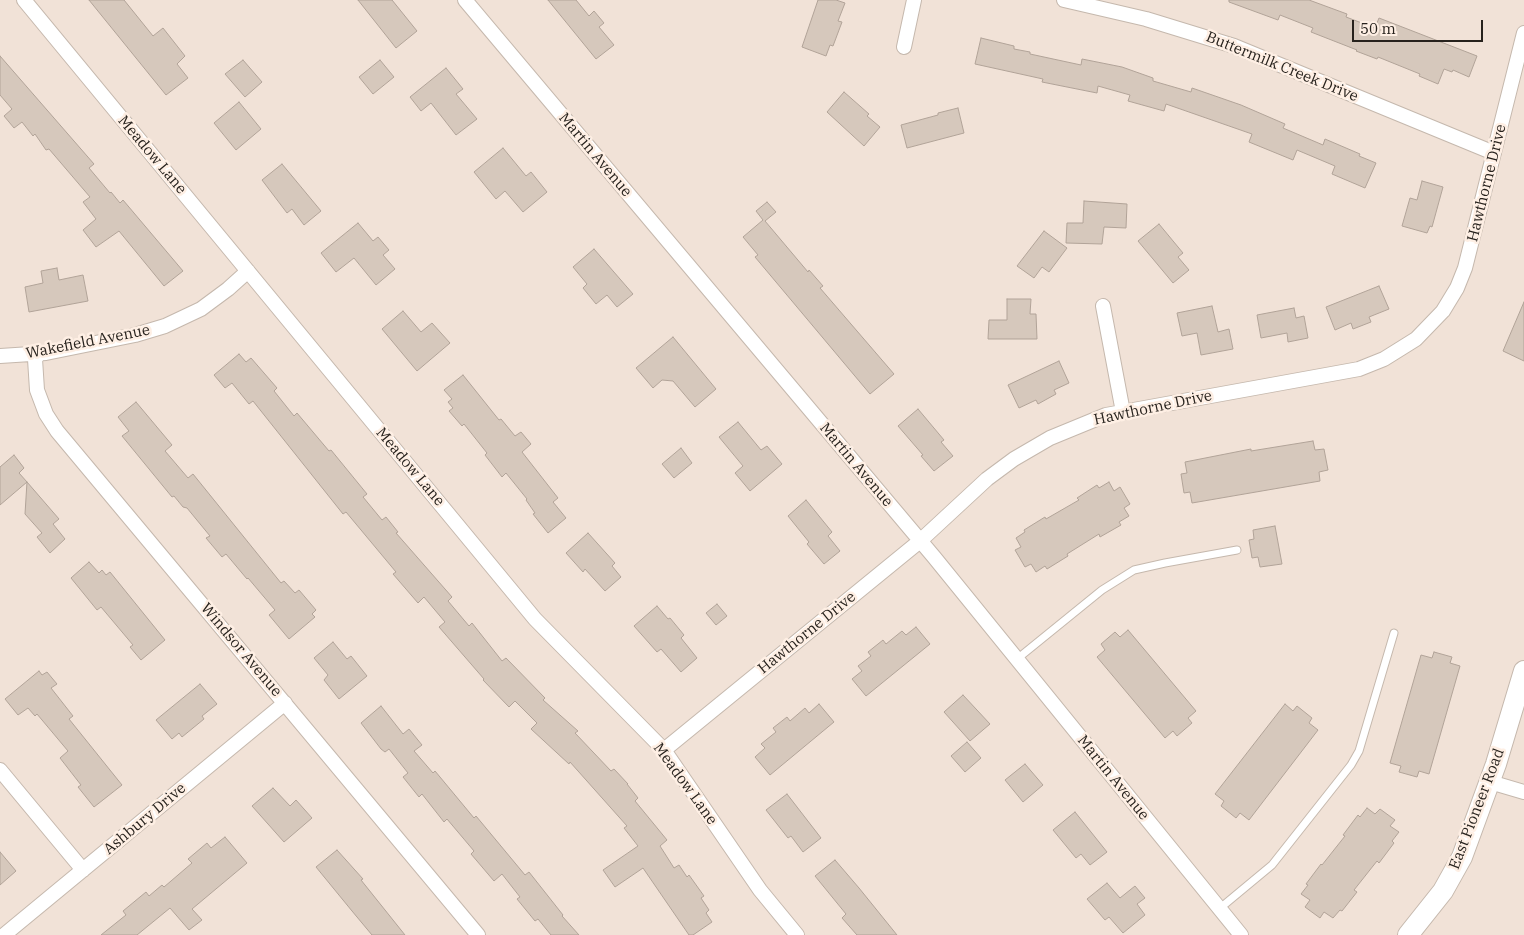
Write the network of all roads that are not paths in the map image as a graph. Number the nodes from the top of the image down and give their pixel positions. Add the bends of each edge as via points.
1 (24, 0) edge
2 (464, 0) edge
3 (914, 0) edge
4 (1064, 0) edge
5 (1524, 33) edge
6 (904, 47) dead end
7 (1494, 153) junction
8 (248, 271) junction
9 (1103, 306) dead end
10 (40, 353) junction
11 (0, 356) edge
12 (1123, 412) junction
13 (920, 541) junction
14 (1237, 550) dead end
15 (1394, 633) dead end
16 (1017, 659) junction
17 (1524, 671) edge
18 (285, 703) junction
19 (664, 750) junction
20 (0, 770) edge
21 (1490, 782) junction
22 (1524, 792) edge
23 (83, 870) junction
24 (1219, 909) junction
25 (796, 934) edge
26 (4, 935) edge
27 (478, 935) edge
28 (1240, 935) edge
29 (1408, 935) edge

1 - 8 street, Meadow Lane
2 - 13 street, Martin Avenue
3 - 6 street
4 - 7 street, Buttermilk Creek Drive via 1146,19 1227,44
5 - 7 street, Hawthorne Drive
7 - 12 street, Hawthorne Drive via 1457,288 1436,320 1408,345 1384,359 1354,370
8 - 10 street, Wakefield Avenue via 201,309 165,326
8 - 19 street, Meadow Lane via 535,619
9 - 12 street
10 - 11 street, Wakefield Avenue
10 - 18 street, Windsor Avenue via 35,359 36,384 51,422
12 - 13 street, Hawthorne Drive via 1069,429 1034,446 987,479
13 - 16 street, Martin Avenue
13 - 19 street, Hawthorne Drive
14 - 16 lane via 1134,570 1102,590
15 - 24 lane via 1360,750 1351,765 1272,865
16 - 24 street, Martin Avenue
17 - 21 main road, East Pioneer Road
18 - 23 street, Ashbury Drive
18 - 27 street, Windsor Avenue
19 - 25 street, Meadow Lane via 760,890
20 - 23 street
21 - 22 street
21 - 29 main road, East Pioneer Road via 1462,857 1443,891
23 - 26 street, Ashbury Drive
24 - 28 street, Martin Avenue

